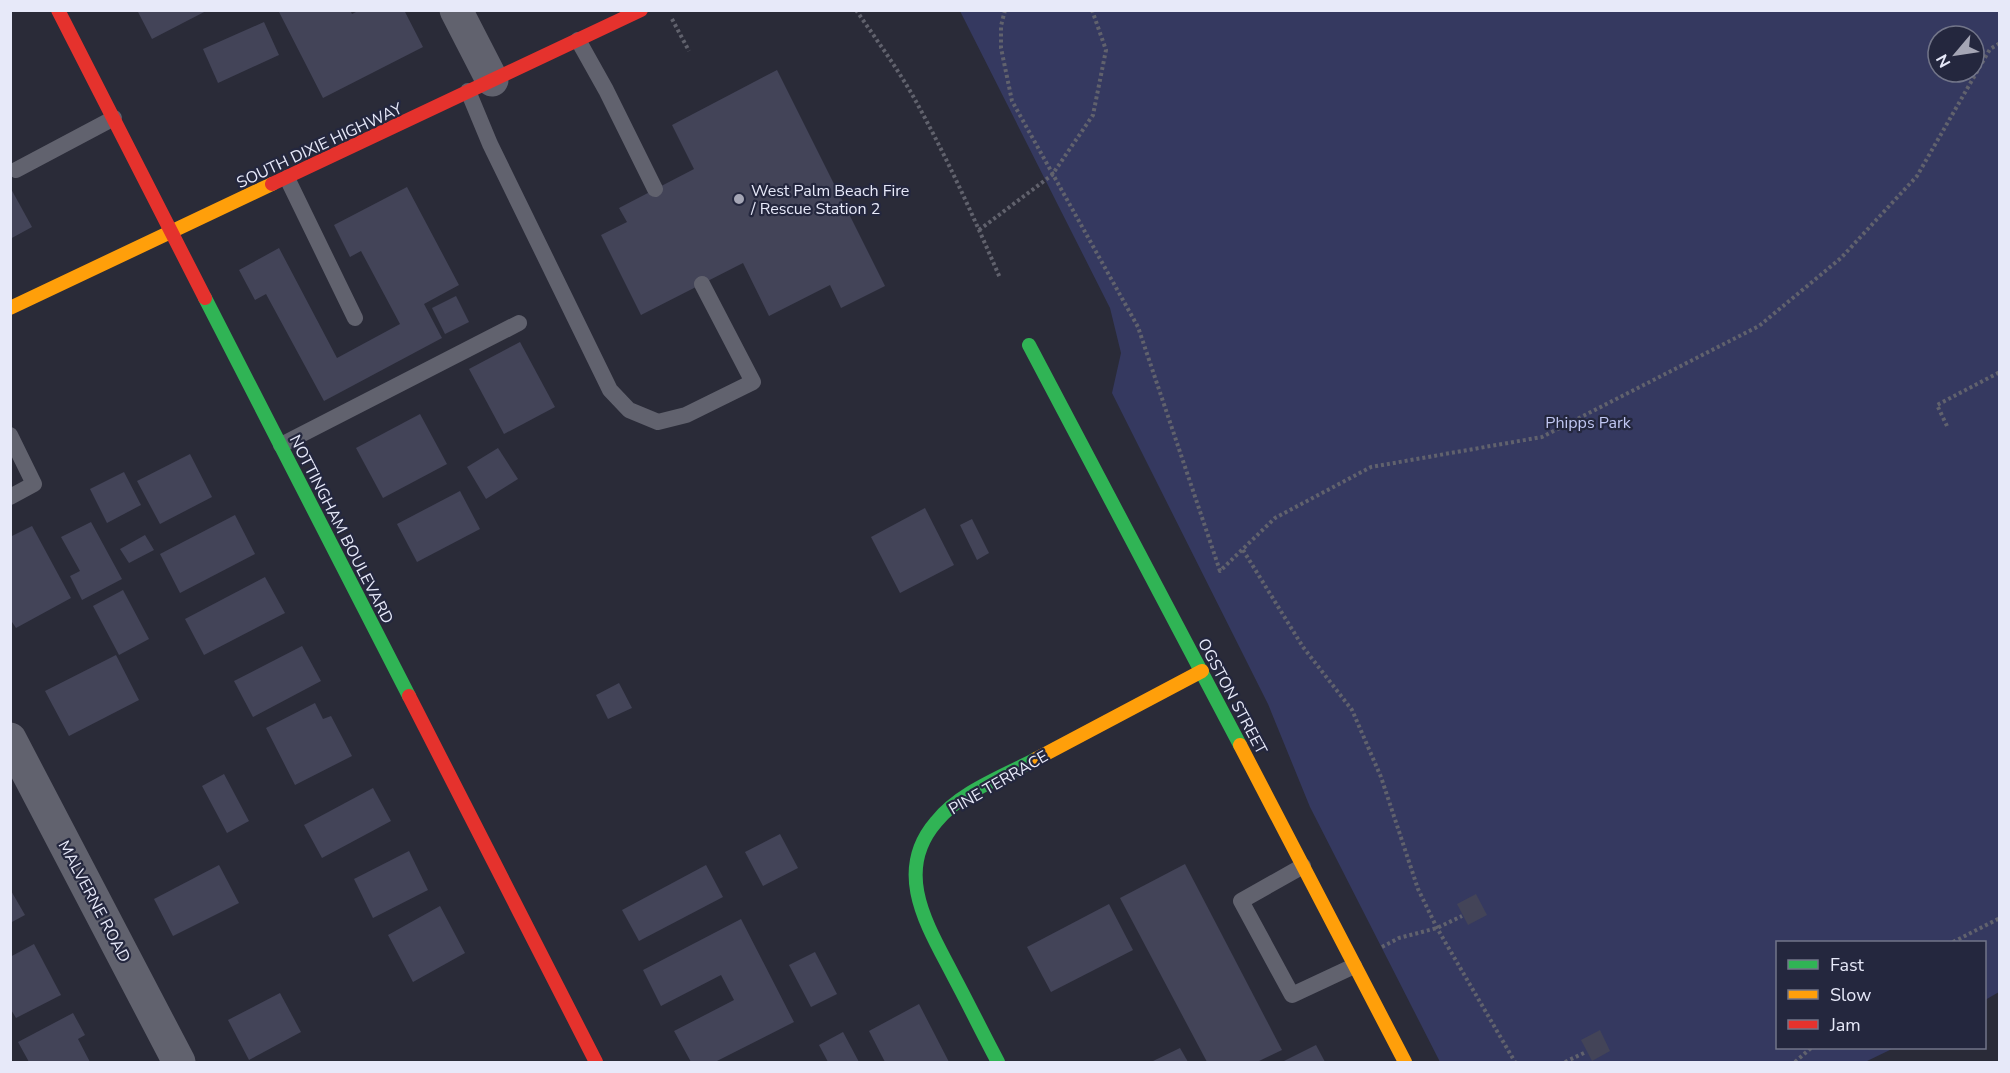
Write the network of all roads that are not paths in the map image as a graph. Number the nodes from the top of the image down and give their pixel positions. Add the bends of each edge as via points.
1 (58, 10) edge
2 (456, 10) edge
3 (641, 10) edge
4 (578, 40) junction
5 (480, 86) junction
6 (114, 118) junction
7 (16, 170) dead end
8 (286, 178) junction
9 (655, 189) dead end
10 (172, 232) junction
11 (702, 284) dead end
12 (10, 308) edge
13 (356, 318) dead end
14 (519, 323) dead end
15 (1029, 345) dead end
16 (10, 435) edge
17 (281, 445) junction
18 (10, 497) edge
19 (1202, 671) junction
20 (10, 739) edge
21 (1303, 866) junction
22 (1354, 966) junction
23 (179, 1062) edge
24 (597, 1062) edge
25 (998, 1062) edge
26 (1405, 1062) edge

1 - 6 street, NOTTINGHAM BOULEVARD
2 - 5 street
3 - 4 street, SOUTH DIXIE HIGHWAY
4 - 5 street, SOUTH DIXIE HIGHWAY
4 - 9 lane
5 - 8 street, SOUTH DIXIE HIGHWAY
5 - 11 lane via 490,144 610,390 629,410 658,422 686,415 753,382
6 - 7 lane
6 - 10 street, NOTTINGHAM BOULEVARD
8 - 10 street, SOUTH DIXIE HIGHWAY
8 - 13 lane
10 - 12 street, SOUTH DIXIE HIGHWAY
10 - 17 street, NOTTINGHAM BOULEVARD
14 - 17 lane
15 - 19 street, OGSTON STREET
16 - 18 lane via 34,484
17 - 24 street, NOTTINGHAM BOULEVARD
19 - 21 street, OGSTON STREET
19 - 25 street, PINE TERRACE via 965,797 930,827 920,848 915,893 922,915
20 - 23 street, MALVERNE ROAD
21 - 22 street, OGSTON STREET
21 - 22 lane via 1241,901 1292,995
22 - 26 street, OGSTON STREET

